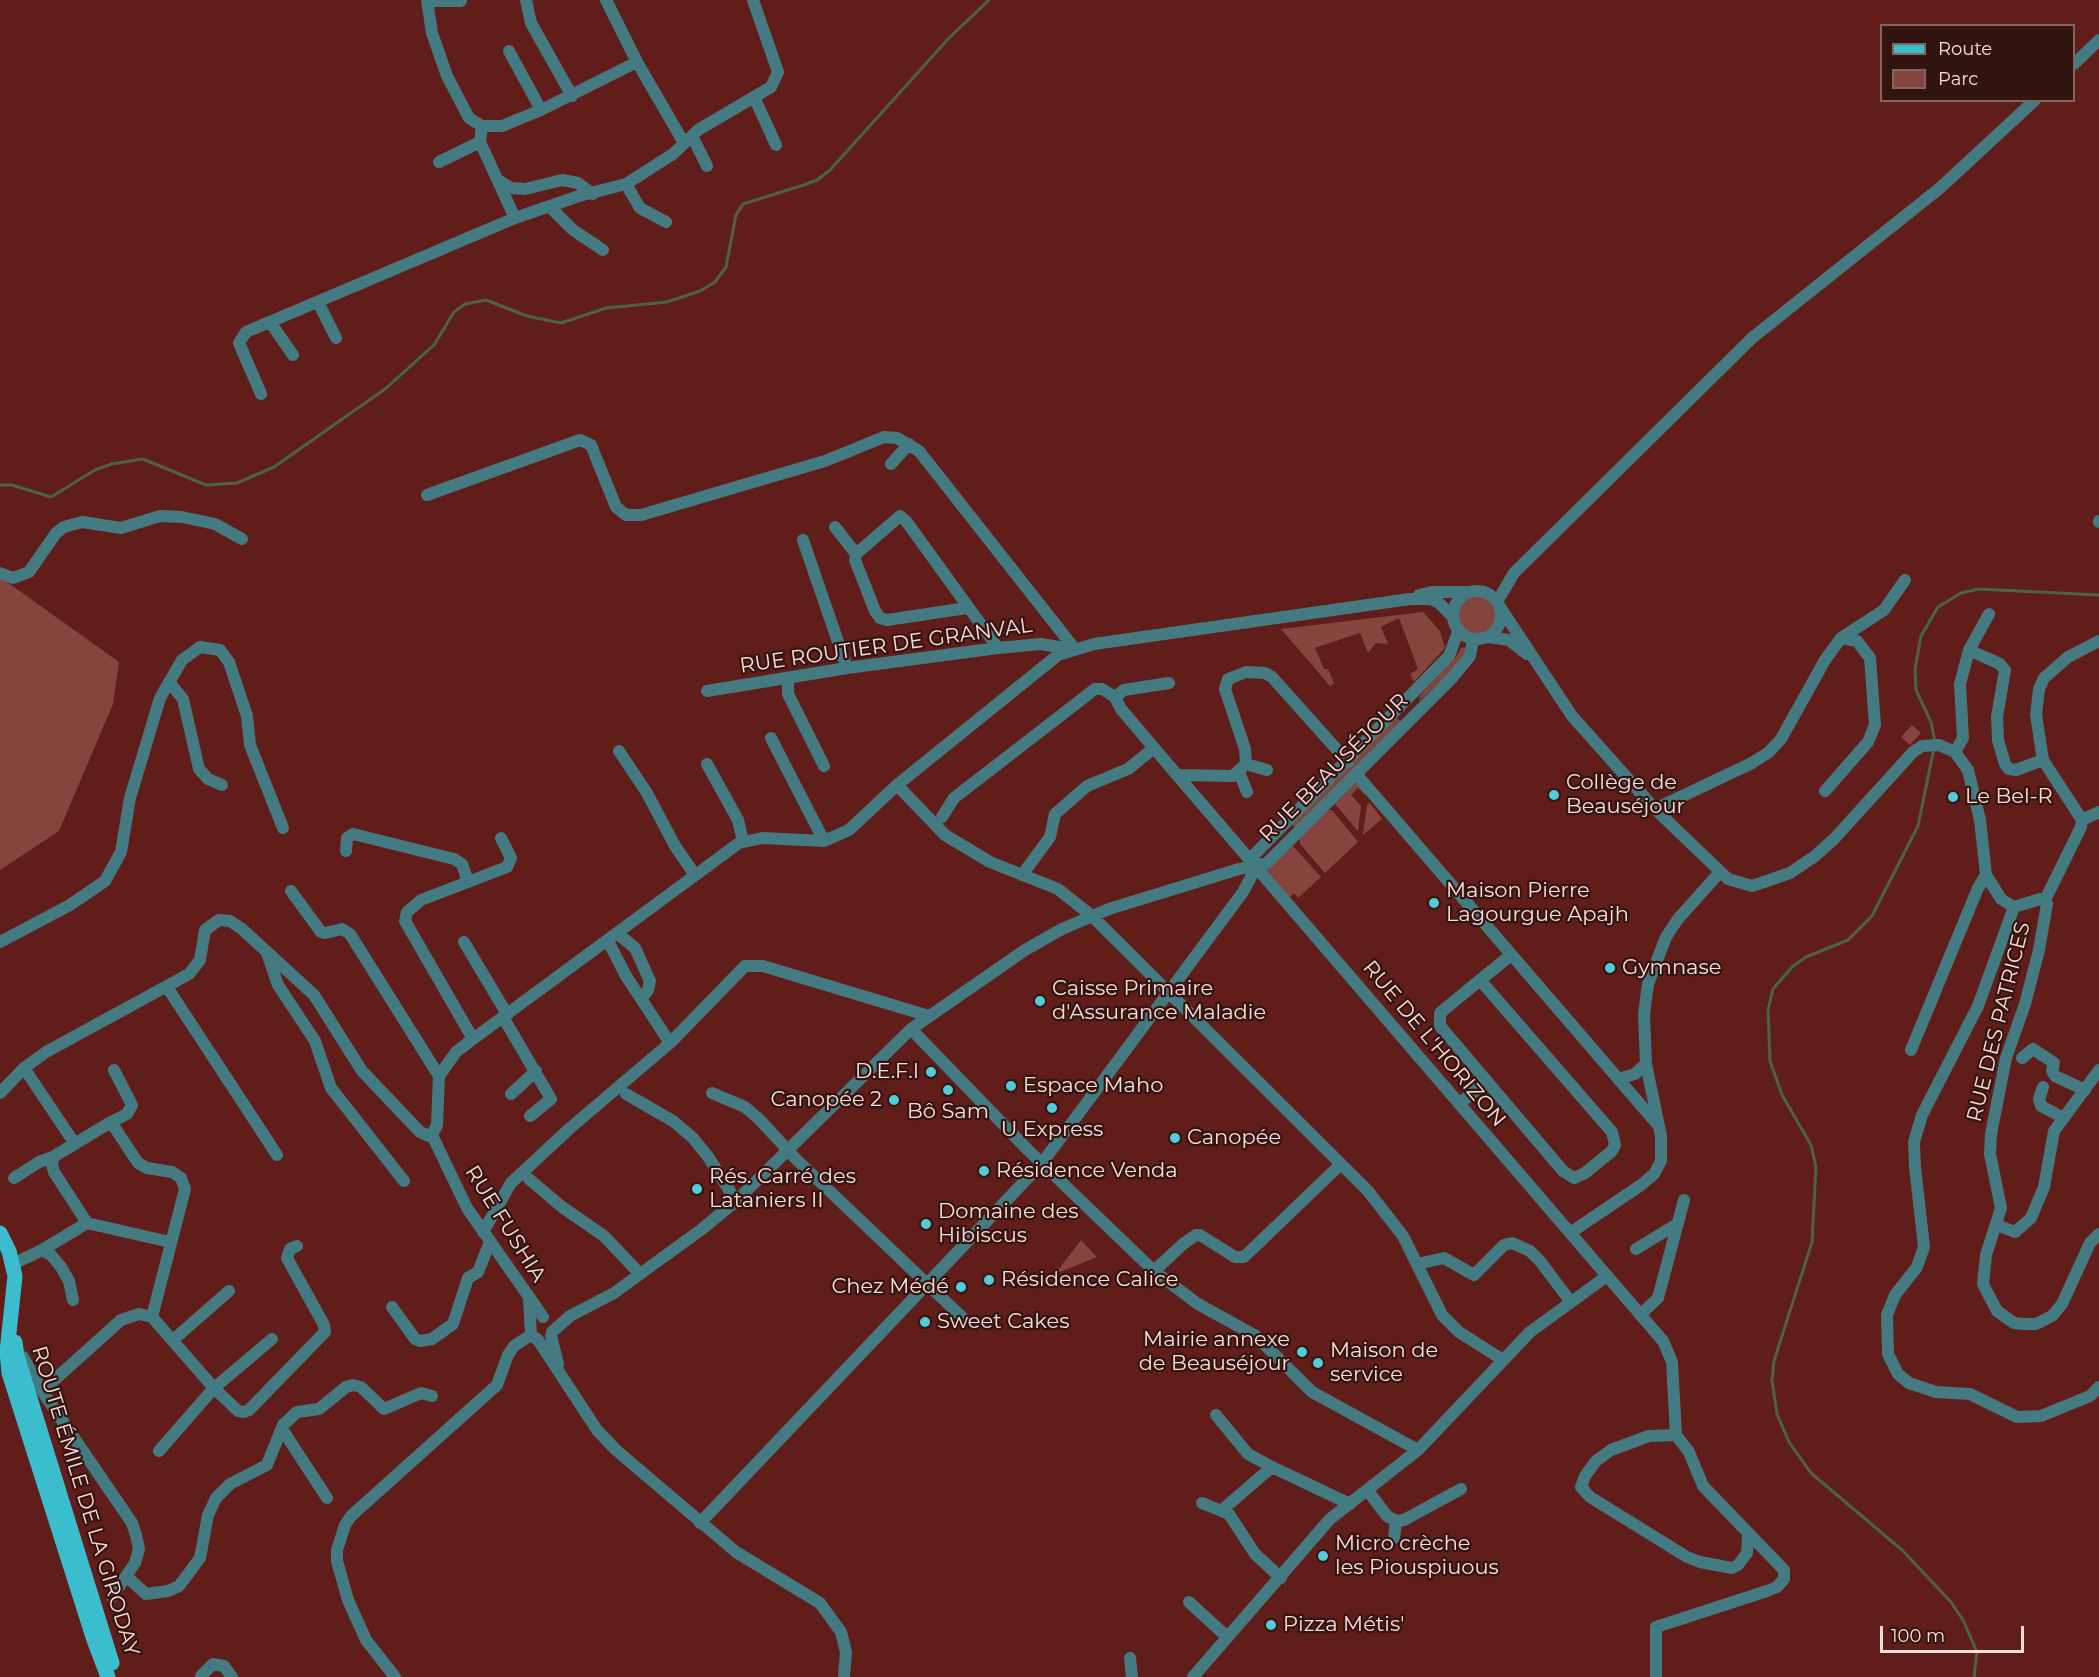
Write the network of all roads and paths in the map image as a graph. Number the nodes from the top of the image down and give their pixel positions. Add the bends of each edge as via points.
1 (427, 0) edge
2 (526, 0) edge
3 (606, 0) edge
4 (753, 0) edge
5 (461, 1) edge
6 (2099, 40) edge
7 (509, 51) dead end
8 (637, 62) junction
9 (2075, 62) edge
10 (572, 96) junction
11 (754, 97) junction
12 (2034, 102) edge
13 (541, 110) junction
14 (482, 126) junction
15 (688, 140) junction
16 (480, 142) junction
17 (776, 145) dead end
18 (439, 162) dead end
19 (707, 166) dead end
20 (498, 180) junction
21 (626, 184) junction
22 (593, 194) junction
23 (550, 207) junction
24 (515, 218) junction
25 (666, 222) dead end
26 (603, 250) dead end
27 (318, 302) junction
28 (270, 322) junction
29 (336, 338) dead end
30 (292, 355) dead end
31 (261, 394) dead end
32 (909, 444) junction
33 (891, 464) dead end
34 (427, 495) dead end
35 (836, 526) dead end
36 (242, 539) dead end
37 (803, 540) dead end
38 (856, 554) junction
39 (0, 573) edge
40 (1514, 573) junction
41 (1905, 580) dead end
42 (1474, 591) junction
43 (1410, 599) junction
44 (1499, 604) junction
45 (968, 608) junction
46 (1989, 614) dead end
47 (1453, 617) junction
48 (1458, 632) junction
49 (1489, 637) junction
50 (1841, 638) junction
51 (1473, 640) junction
52 (2099, 641) edge
53 (998, 648) junction
54 (1072, 649) junction
55 (1969, 650) junction
56 (1534, 661) junction
57 (847, 668) junction
58 (788, 678) junction
59 (169, 682) junction
60 (1169, 683) dead end
61 (706, 691) dead end
62 (1115, 697) junction
63 (771, 738) dead end
64 (1154, 748) junction
65 (619, 751) dead end
66 (1955, 752) junction
67 (2043, 760) junction
68 (1348, 762) junction
69 (707, 764) dead end
70 (825, 766) dead end
71 (1243, 768) junction
72 (1267, 770) dead end
73 (1356, 774) junction
74 (1177, 775) junction
75 (222, 785) dead end
76 (897, 785) junction
77 (1825, 791) dead end
78 (1247, 792) dead end
79 (1655, 809) junction
80 (2099, 812) edge
81 (942, 817) dead end
82 (2082, 820) junction
83 (283, 828) dead end
84 (501, 838) dead end
85 (743, 841) junction
86 (824, 841) junction
87 (346, 851) dead end
88 (1253, 865) junction
89 (1720, 872) junction
90 (695, 875) junction
91 (1023, 875) junction
92 (1986, 875) junction
93 (468, 882) junction
94 (291, 891) dead end
95 (2045, 900) junction
96 (2014, 907) junction
97 (1092, 916) junction
98 (613, 937) junction
99 (0, 942) edge
100 (464, 942) dead end
101 (267, 952) junction
102 (1511, 955) junction
103 (1480, 980) junction
104 (167, 987) junction
105 (1170, 993) junction
106 (641, 999) junction
107 (505, 1016) junction
108 (929, 1016) junction
109 (911, 1029) junction
110 (473, 1039) junction
111 (670, 1043) junction
112 (1911, 1050) dead end
113 (2022, 1058) dead end
114 (1646, 1064) junction
115 (24, 1068) junction
116 (114, 1070) dead end
117 (536, 1071) junction
118 (2099, 1071) edge
119 (439, 1076) junction
120 (1618, 1079) junction
121 (1487, 1081) junction
122 (2043, 1087) dead end
123 (2085, 1090) junction
124 (0, 1093) edge
125 (712, 1093) dead end
126 (511, 1094) dead end
127 (626, 1094) dead end
128 (1459, 1104) junction
129 (530, 1116) dead end
130 (2064, 1118) junction
131 (111, 1122) junction
132 (1658, 1125) junction
133 (432, 1135) junction
134 (75, 1144) junction
135 (788, 1151) junction
136 (277, 1155) dead end
137 (53, 1157) junction
138 (1042, 1163) junction
139 (1341, 1164) junction
140 (14, 1178) dead end
141 (529, 1179) dead end
142 (404, 1181) dead end
143 (1684, 1200) dead end
144 (736, 1201) junction
145 (87, 1223) junction
146 (1677, 1224) junction
147 (1997, 1225) junction
148 (0, 1233) edge
149 (1570, 1233) junction
150 (2099, 1234) edge
151 (486, 1237) junction
152 (170, 1242) junction
153 (297, 1246) dead end
154 (1636, 1249) dead end
155 (42, 1250) junction
156 (13, 1264) junction
157 (1417, 1264) junction
158 (1154, 1271) junction
159 (640, 1274) junction
160 (1607, 1276) junction
161 (927, 1286) junction
162 (229, 1291) dead end
163 (73, 1300) dead end
164 (1570, 1301) junction
165 (392, 1307) dead end
166 (1640, 1315) junction
167 (570, 1316) junction
168 (152, 1317) junction
169 (964, 1318) dead end
170 (541, 1319) junction
171 (12, 1321) junction
172 (551, 1334) junction
173 (15, 1337) junction
174 (535, 1338) junction
175 (272, 1339) dead end
176 (172, 1340) junction
177 (1503, 1360) junction
178 (561, 1377) junction
179 (2099, 1387) edge
180 (214, 1388) junction
181 (42, 1391) junction
182 (432, 1396) dead end
183 (1216, 1415) dead end
184 (282, 1429) junction
185 (1676, 1435) junction
186 (1418, 1450) junction
187 (159, 1451) dead end
188 (1272, 1467) junction
189 (1461, 1489) dead end
190 (1368, 1491) junction
191 (327, 1498) dead end
192 (1202, 1503) dead end
193 (1350, 1504) junction
194 (1222, 1510) junction
195 (1396, 1521) junction
196 (700, 1523) junction
197 (1748, 1535) junction
198 (1394, 1538) dead end
199 (126, 1576) junction
200 (1281, 1578) junction
201 (112, 1597) dead end
202 (1188, 1602) dead end
203 (1226, 1636) junction
204 (1130, 1658) dead end
205 (201, 1676) edge
206 (108, 1677) edge
207 (116, 1677) edge
208 (232, 1677) edge
209 (395, 1677) edge
210 (844, 1677) edge
211 (1132, 1677) edge
212 (1193, 1677) edge
213 (1656, 1677) edge

1 - 5 street
1 - 14 street via 432,33 447,76 469,118
2 - 10 street via 531,23
3 - 8 street
4 - 11 street via 778,72 771,87
6 - 9 street
7 - 13 street
8 - 10 street
8 - 15 street
10 - 13 street
11 - 15 street
11 - 17 street
12 - 40 street via 1940,189 1752,338
13 - 14 street via 502,126
14 - 16 street
15 - 19 street
15 - 21 street
16 - 18 street
16 - 20 street
20 - 22 street via 511,188 525,189 562,180 578,183
20 - 24 street
21 - 22 street
21 - 25 street via 639,208
22 - 23 street
23 - 24 street
23 - 26 street via 573,230
24 - 27 street
27 - 28 street
27 - 29 street
28 - 30 street
28 - 31 street via 246,332 239,343
32 - 33 street
32 - 34 street via 884,437 825,461 634,516 616,507 591,446 580,440
32 - 54 street via 919,451
35 - 38 street
36 - 39 street via 215,524 182,517 160,516 121,528 82,522 56,533 29,572 13,578
37 - 57 street
38 - 45 street via 855,560 880,618
38 - 45 street via 900,516
40 - 42 street
40 - 44 street
41 - 50 street via 1884,610
42 - 43 street via 1432,592
42 - 44 street via 1492,596
42 - 47 street via 1457,601
43 - 47 street via 1431,599
43 - 54 street, RUE ROUTIER DE GRANVAL
44 - 49 street via 1501,621
44 - 56 street
45 - 53 street
46 - 55 street
47 - 48 street
48 - 51 street
48 - 68 street, RUE BEAUSÉJOUR via 1449,656
49 - 51 street
49 - 56 street via 1509,640
50 - 77 street via 1857,641 1870,658 1875,725 1868,742
50 - 79 street via 1781,740 1769,752
51 - 73 street, RUE BEAUSÉJOUR via 1470,656 1452,678
52 - 67 street via 2068,657 2044,678 2036,715
53 - 54 street, RUE ROUTIER DE GRANVAL via 1041,644
53 - 57 street, RUE ROUTIER DE GRANVAL
54 - 76 street, RUE ROUTIER DE GRANVAL via 1051,658
55 - 66 street via 1960,684 1963,738
55 - 67 street via 2005,670 1997,717 1998,740 2009,770
56 - 79 street via 1572,716
57 - 58 street, RUE ROUTIER DE GRANVAL
58 - 61 street, RUE ROUTIER DE GRANVAL
58 - 70 street via 788,694
59 - 75 street via 183,699 199,769 204,777
59 - 83 street via 182,660 194,650 213,647 225,655 246,716 250,746
59 - 99 street via 160,698 135,781 121,852 110,873 82,898
60 - 62 street via 1124,690
62 - 64 street, RUE DE L'HORIZON
62 - 81 street via 1102,688 1095,689 954,798
63 - 86 street
64 - 74 street, RUE DE L'HORIZON
64 - 91 street via 1128,769 1087,786 1055,814 1050,837
65 - 90 street
66 - 89 street via 1931,744 1913,752 1834,839 1790,873 1752,886 1735,882
66 - 92 street via 1970,774
67 - 82 street
68 - 71 street via 1272,677 1246,672 1228,679 1225,689 1245,749
68 - 88 street, RUE BEAUSÉJOUR via 1254,855
69 - 85 street via 738,820
71 - 72 street
71 - 74 street via 1225,776
71 - 78 street
73 - 88 street, RUE BEAUSÉJOUR via 1272,859
73 - 102 street
74 - 88 street, RUE DE L'HORIZON
76 - 86 street, RUE ROUTIER DE GRANVAL via 849,830
76 - 91 street via 936,829 990,862
79 - 89 street
80 - 82 street
82 - 95 street
84 - 93 street via 511,863
85 - 86 street, RUE ROUTIER DE GRANVAL
85 - 90 street
87 - 93 street via 347,838 354,834 454,859 462,864
88 - 97 street
88 - 105 street via 1246,888
88 - 128 street, RUE DE L'HORIZON
89 - 114 street via 1665,936 1648,984 1644,1014
90 - 98 street
91 - 97 street via 1058,889
92 - 96 street via 2001,899
92 - 112 street
93 - 110 street via 421,900 407,912 405,921
94 - 119 street via 321,932 342,929 350,934
95 - 96 street, RUE DES PATRICES
95 - 147 street, RUE DES PATRICES via 2039,950 1993,1116 1990,1154 2001,1208
96 - 179 street via 1978,1006 1922,1115 1914,1142 1924,1247 1917,1267 1895,1295 1887,1315 1888,1354 1898,1374 1909,1383 1927,1390 1976,1396 2017,1417 2041,1416 2090,1396
97 - 105 street
97 - 108 street via 1025,950
98 - 106 street
98 - 106 street via 635,948 650,981
98 - 107 street
100 - 107 street
101 - 104 street via 242,929 230,921 219,920 205,930 198,965
101 - 133 street via 314,995 362,1071 420,1132
101 - 142 street via 278,985 315,1041 331,1088
102 - 103 street
102 - 120 street
103 - 121 street via 1444,1009 1439,1020 1444,1032
103 - 121 street via 1607,1125 1614,1139 1612,1151 1585,1173 1574,1178 1568,1176
104 - 115 street via 66,1040
104 - 136 street
105 - 138 street
105 - 139 street
106 - 111 street
107 - 110 street
107 - 117 street
108 - 109 street
108 - 111 street via 754,964 737,972
109 - 135 street
109 - 138 street
110 - 119 street via 456,1052
111 - 151 street via 511,1183
113 - 123 street via 2033,1049 2052,1060 2055,1076
114 - 120 street via 1635,1074
114 - 132 street
115 - 124 street
115 - 134 street
116 - 131 street via 132,1105 127,1114
117 - 126 street
117 - 129 street via 551,1101
118 - 123 street
119 - 133 street via 437,1125
120 - 132 street
121 - 128 street
122 - 130 street via 2041,1106
123 - 130 street
125 - 135 street via 745,1107
127 - 144 street via 673,1121 693,1138
128 - 149 street, RUE DE L'HORIZON
130 - 147 street via 2054,1131 2044,1187 2031,1218 2015,1232
131 - 134 street
131 - 152 street via 138,1163 172,1172 184,1183
132 - 149 street via 1661,1161 1654,1174
133 - 151 street, RUE FUSHIA via 460,1196
134 - 137 street
135 - 144 street
135 - 161 street
137 - 140 street
137 - 145 street via 54,1172
138 - 158 street
138 - 161 street
139 - 157 street via 1396,1224
139 - 158 street via 1241,1258 1200,1235 1183,1244
141 - 159 street via 604,1236
143 - 146 street
144 - 159 street
145 - 152 street
145 - 155 street
146 - 154 street
146 - 166 street via 1656,1302
147 - 150 street, RUE DES PATRICES via 1986,1255 1983,1284 1997,1311 2014,1323 2024,1324 2044,1321 2062,1304 2090,1244
148 - 156 main road, ROUTE ÉMILE DE LA GIRODAY
149 - 160 street, RUE DE L'HORIZON
151 - 165 street via 478,1272 468,1278 453,1324 432,1339 420,1341
151 - 170 street, RUE FUSHIA
152 - 168 street
153 - 180 street via 290,1249 287,1258 324,1325 321,1339 294,1361 249,1410 238,1411
155 - 156 street
155 - 163 street via 61,1267
156 - 171 main road, ROUTE ÉMILE DE LA GIRODAY
157 - 164 street via 1444,1258 1474,1275 1504,1245 1512,1243 1530,1251
157 - 177 street via 1436,1305 1450,1324
158 - 186 street via 1198,1304 1256,1336 1312,1392
159 - 167 street
160 - 164 street
160 - 166 street, RUE DE L'HORIZON
161 - 169 street
161 - 196 street
162 - 176 street
164 - 177 street via 1530,1332
166 - 185 street, RUE DE L'HORIZON via 1670,1353
167 - 170 street
167 - 172 street
168 - 176 street
168 - 181 street via 139,1314 121,1320
170 - 172 street
170 - 174 street
171 - 173 main road, ROUTE ÉMILE DE LA GIRODAY
171 - 206 main road, ROUTE ÉMILE DE LA GIRODAY via 9,1373
172 - 174 street
172 - 178 street
173 - 181 street, ROUTE ÉMILE DE LA GIRODAY
173 - 207 main road, ROUTE ÉMILE DE LA GIRODAY via 17,1356
174 - 178 street
174 - 209 street via 514,1346 497,1385 345,1525 337,1561 348,1600 366,1640
175 - 180 street
176 - 180 street
177 - 186 street
178 - 196 street via 597,1430 616,1450
180 - 187 street
181 - 199 street, ROUTE ÉMILE DE LA GIRODAY via 132,1523 139,1549
182 - 184 street via 421,1393 387,1409 378,1406 361,1386 353,1384 319,1409 297,1412
183 - 188 street via 1248,1454
184 - 191 street
184 - 199 street via 267,1465 230,1484 216,1498 208,1515 200,1558 179,1586 146,1594
185 - 197 street, RUE DE L'HORIZON via 1689,1452 1703,1486
185 - 197 street via 1649,1436 1611,1450 1596,1461 1581,1487 1590,1497 1700,1562 1732,1568 1738,1565 1747,1553
186 - 190 street
188 - 193 street
188 - 194 street
189 - 195 street
190 - 193 street
190 - 195 street via 1387,1516
192 - 194 street
193 - 200 street via 1330,1520
194 - 200 street via 1235,1521 1255,1554
195 - 198 street
196 - 210 street via 752,1563 824,1608 842,1632 846,1652
197 - 213 street, RUE DE L'HORIZON via 1784,1570 1784,1579 1767,1592 1656,1627
199 - 201 street, ROUTE ÉMILE DE LA GIRODAY
200 - 203 street
202 - 203 street
203 - 212 street
204 - 211 street
205 - 208 street via 213,1664 224,1666

